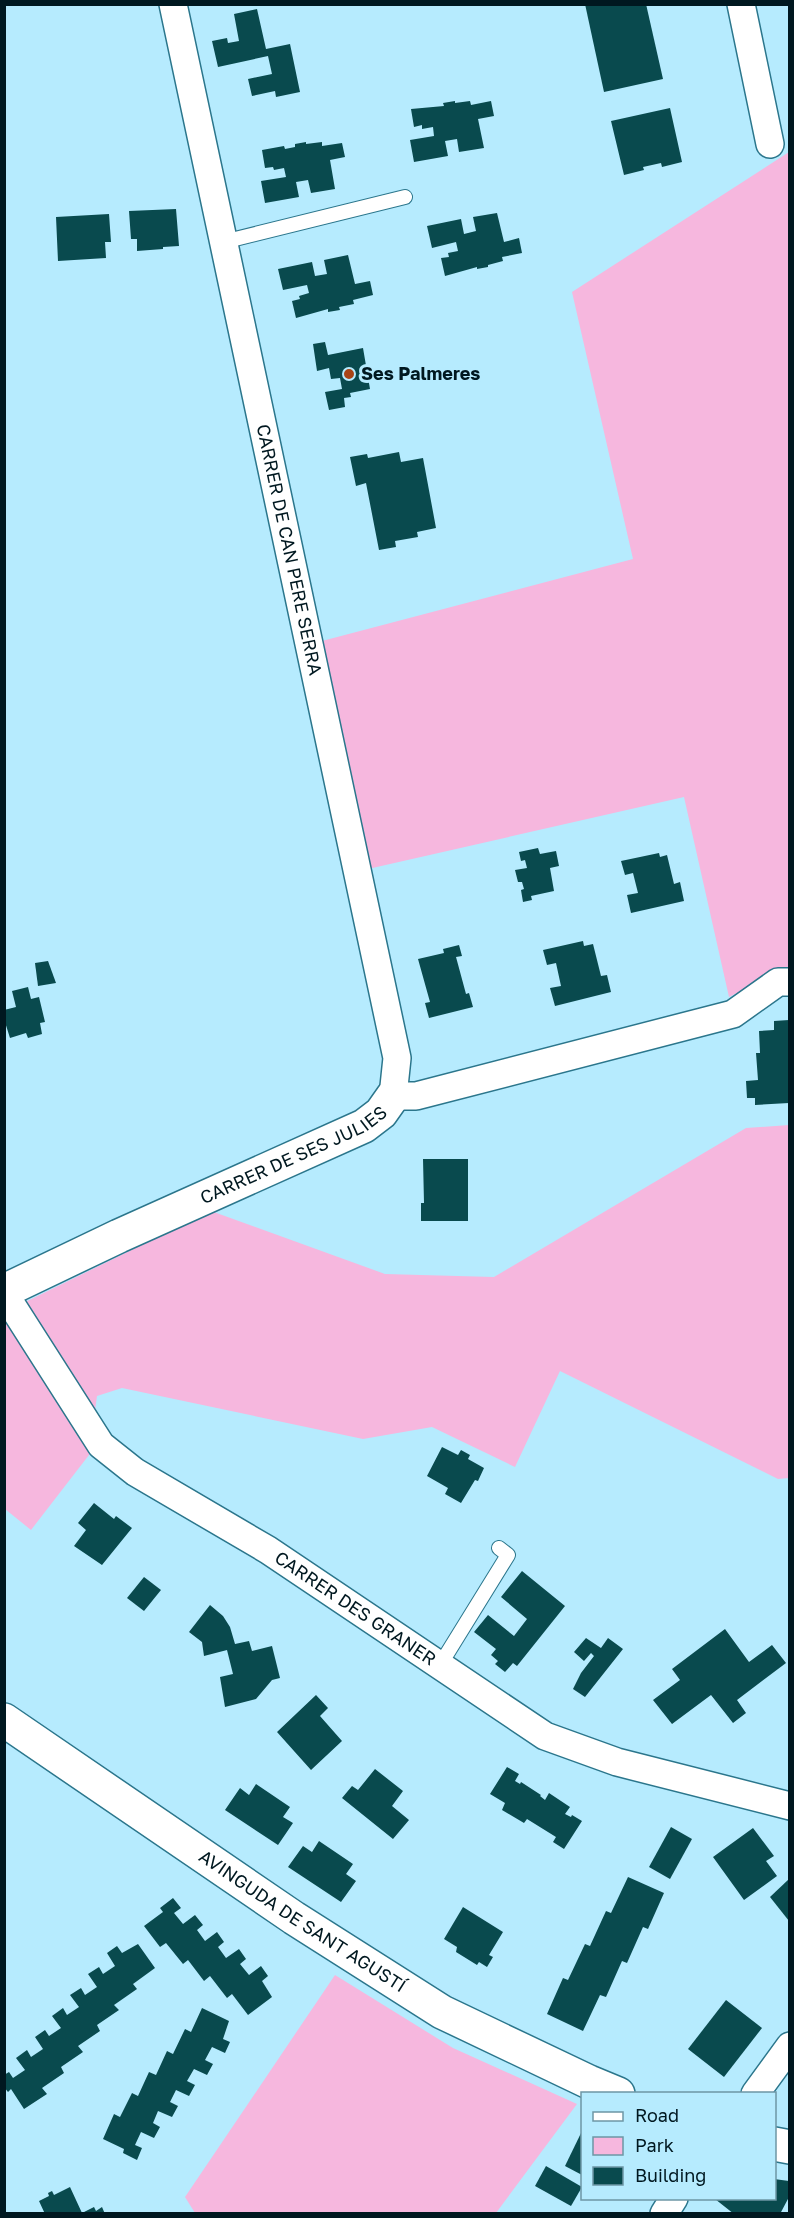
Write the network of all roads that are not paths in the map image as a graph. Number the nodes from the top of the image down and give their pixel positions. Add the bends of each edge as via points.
1 (173, 4) edge
2 (741, 4) edge
3 (770, 144) dead end
4 (405, 197) dead end
5 (223, 242) junction
6 (789, 982) edge
7 (393, 1096) junction
8 (4, 1292) edge
9 (499, 1548) dead end
10 (440, 1665) junction
11 (4, 1719) edge
12 (789, 1806) edge
13 (789, 2046) edge
14 (613, 2092) edge
15 (756, 2092) edge
16 (673, 2200) edge
17 (664, 2214) edge

1 - 5 street, CARRER DE CAN PERE SERRA
2 - 3 street
4 - 5 lane
5 - 7 street, CARRER DE CAN PERE SERRA via 397,1058
6 - 7 street, CARRER DE SES JULIES via 778,982 733,1014 416,1096
7 - 8 street, CARRER DE SES JULIES via 381,1113 364,1126
8 - 10 street, CARRER DES GRANER via 101,1445 135,1473 268,1550
9 - 10 lane via 508,1555
10 - 12 street, CARRER DES GRANER via 545,1736 617,1762
11 - 14 street, AVINGUDA DE SANT AGUSTÍ via 294,1918 442,2012
13 - 15 street
16 - 17 street

